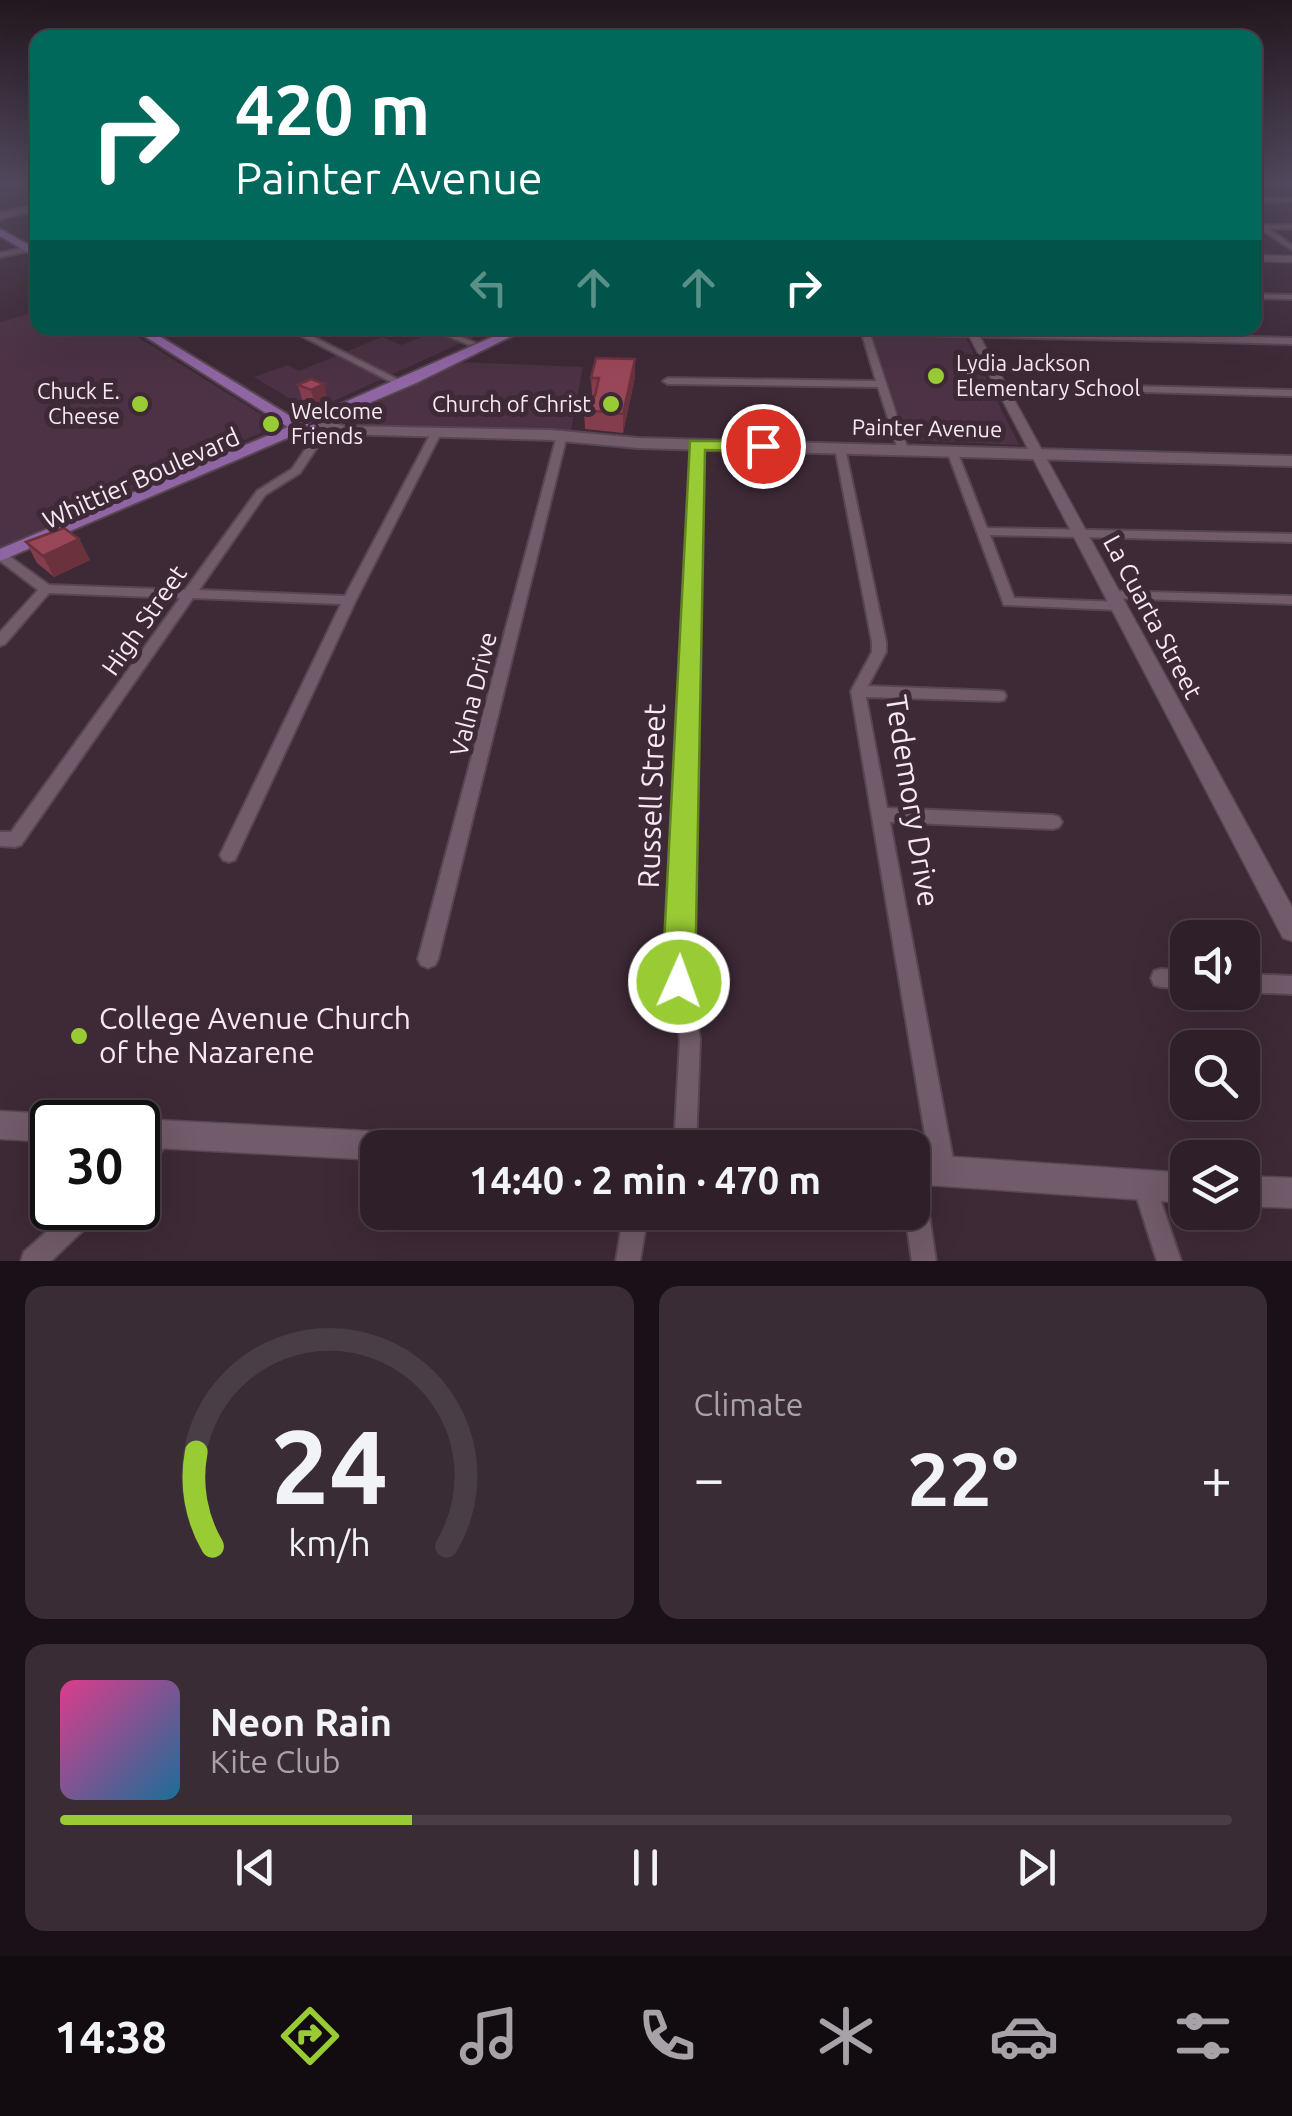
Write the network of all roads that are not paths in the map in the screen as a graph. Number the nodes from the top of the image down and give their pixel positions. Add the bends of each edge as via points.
1 (0, 242) edge
2 (27, 252) edge
3 (0, 255) edge
4 (1262, 258) edge
5 (1292, 259) edge
6 (1262, 296) edge
7 (1292, 297) edge
8 (156, 335) edge
9 (163, 335) edge
10 (304, 335) edge
11 (452, 335) edge
12 (490, 335) edge
13 (506, 335) edge
14 (865, 335) edge
15 (974, 335) edge
16 (1100, 335) edge
17 (1292, 341) edge
18 (472, 343) junction
19 (668, 381) dead end
20 (398, 382) junction
21 (881, 384) junction
22 (1001, 386) junction
23 (1292, 393) edge
24 (299, 428) junction
25 (317, 429) junction
26 (434, 437) junction
27 (561, 439) junction
28 (696, 444) junction
29 (840, 448) junction
30 (903, 450) junction
31 (952, 451) junction
32 (1038, 453) junction
33 (1292, 461) edge
34 (982, 531) junction
35 (1080, 533) junction
36 (1292, 538) edge
37 (3, 561) edge
38 (46, 590) junction
39 (192, 592) junction
40 (349, 600) junction
41 (1116, 600) junction
42 (1292, 600) edge
43 (0, 641) edge
44 (858, 691) junction
45 (999, 696) dead end
46 (880, 815) junction
47 (1053, 822) dead end
48 (8, 839) edge
49 (228, 855) dead end
50 (1292, 930) edge
51 (428, 959) dead end
52 (1161, 978) dead end
53 (1170, 979) edge
54 (1260, 984) edge
55 (1292, 985) edge
56 (0, 1125) edge
57 (30, 1127) edge
58 (685, 1130) edge
59 (160, 1135) edge
60 (360, 1145) edge
61 (930, 1170) edge
62 (943, 1171) junction
63 (1145, 1186) junction
64 (1170, 1187) edge
65 (1260, 1192) edge
66 (1292, 1193) edge
67 (66, 1230) edge
68 (633, 1230) edge
69 (919, 1230) edge
70 (33, 1261) edge
71 (628, 1261) edge
72 (924, 1261) edge
73 (1169, 1261) edge

1 - 2 main road
2 - 3 street
4 - 5 street
6 - 7 street
8 - 24 main road, Painter Avenue
9 - 25 main road, Painter Avenue
10 - 20 street
11 - 18 street
12 - 18 main road
13 - 20 main road
14 - 21 street
15 - 22 street, La Cuarta Street
16 - 17 street
18 - 20 main road
19 - 21 street
20 - 25 main road
21 - 30 street
22 - 23 street
22 - 32 street, La Cuarta Street
24 - 25 main road, Painter Avenue
24 - 37 main road, Whittier Boulevard via 292,438
25 - 26 main road, Painter Avenue
25 - 39 street, High Street via 296,471 261,493
26 - 27 main road, Painter Avenue
26 - 40 street
27 - 28 main road, Painter Avenue
27 - 51 street, Valna Drive
28 - 29 main road, Painter Avenue
28 - 58 street, Russell Street via 679,982 690,1039
29 - 30 main road, Painter Avenue
29 - 44 street, Tedemory Drive via 879,642
30 - 31 main road, Painter Avenue
31 - 32 main road, Painter Avenue
31 - 34 street
32 - 33 main road, Painter Avenue
32 - 35 street, La Cuarta Street
34 - 35 street
34 - 41 street via 1009,602
35 - 36 street
35 - 41 street, La Cuarta Street
37 - 38 street
38 - 39 street
38 - 43 street
39 - 40 street
39 - 48 street, High Street
40 - 49 street
41 - 42 street
41 - 50 street, La Cuarta Street
44 - 45 street
44 - 46 street, Tedemory Drive
46 - 47 street
46 - 62 street, Tedemory Drive
52 - 53 street
54 - 55 street
56 - 57 street
59 - 60 street
61 - 62 street
62 - 63 street
63 - 64 street
63 - 73 street
65 - 66 street
67 - 70 street
68 - 71 street
69 - 72 street

